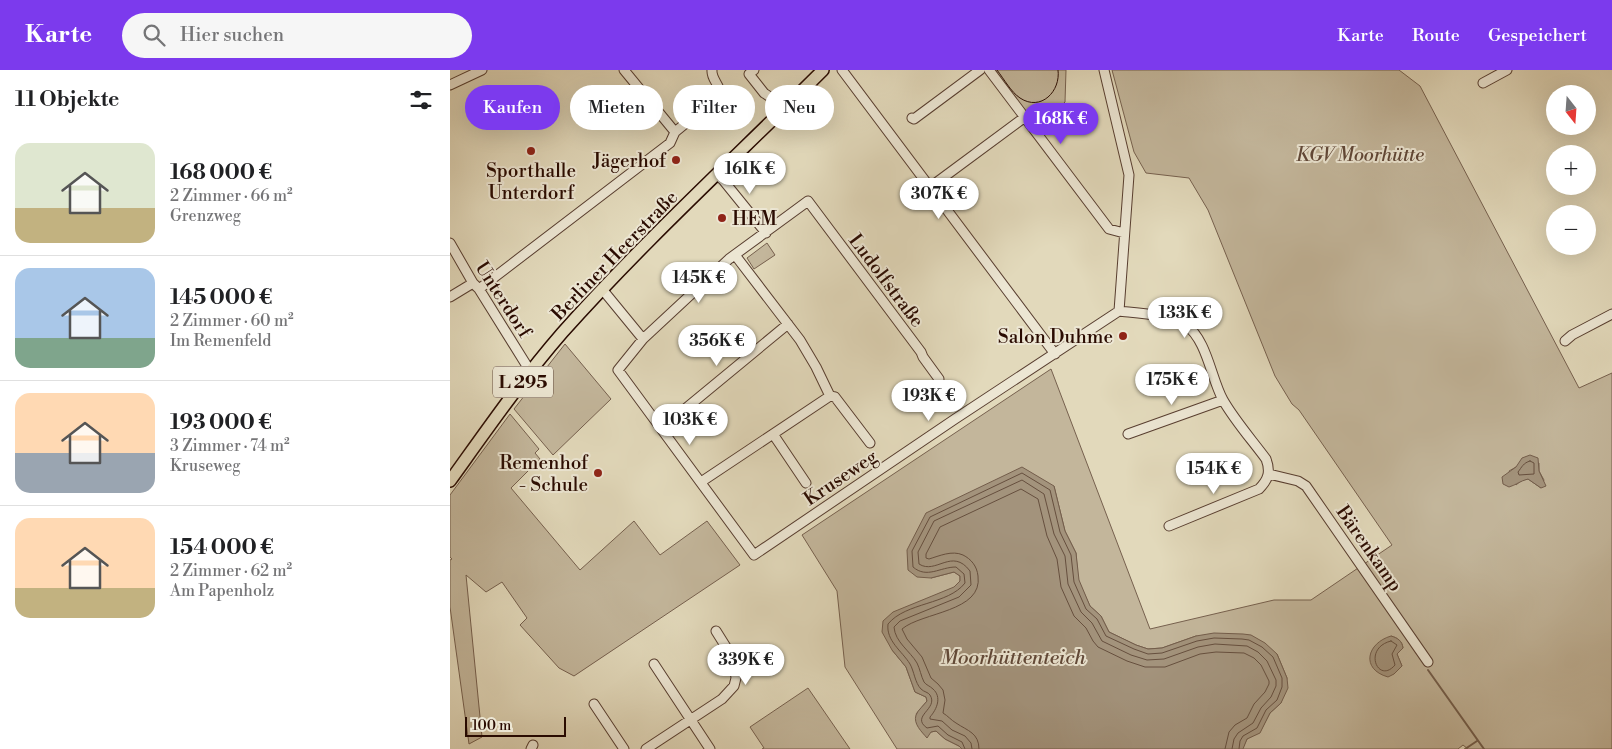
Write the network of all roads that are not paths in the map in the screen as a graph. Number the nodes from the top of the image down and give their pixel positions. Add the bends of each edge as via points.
1 (482, 70) edge
2 (624, 70) edge
3 (712, 70) edge
4 (823, 70) edge
5 (842, 70) edge
6 (980, 70) edge
7 (989, 70) edge
8 (1104, 70) edge
9 (1507, 70) edge
10 (750, 71) edge
11 (1483, 83) dead end
12 (450, 85) edge
13 (808, 85) edge
14 (765, 94) edge
15 (1025, 117) junction
16 (912, 118) dead end
17 (765, 127) edge
18 (675, 132) junction
19 (717, 175) junction
20 (929, 188) junction
21 (766, 233) junction
22 (1124, 233) junction
23 (450, 243) edge
24 (735, 255) junction
25 (476, 286) junction
26 (602, 289) junction
27 (450, 297) edge
28 (1119, 311) junction
29 (1612, 314) edge
30 (788, 324) junction
31 (643, 339) junction
32 (1565, 341) dead end
33 (1055, 354) junction
34 (532, 371) junction
35 (939, 379) dead end
36 (830, 396) junction
37 (1223, 400) junction
38 (662, 428) junction
39 (773, 434) junction
40 (1128, 434) dead end
41 (870, 443) dead end
42 (1269, 474) junction
43 (450, 480) edge
44 (701, 482) junction
45 (806, 484) dead end
46 (1169, 526) dead end
47 (716, 631) dead end
48 (1428, 662) dead end
49 (654, 664) dead end
50 (594, 704) dead end
51 (691, 720) junction
52 (624, 749) edge
53 (646, 749) edge
54 (710, 749) edge

1 - 12 street
2 - 18 street
3 - 18 street via 720,95
4 - 13 main road, Berliner Heerstraße / L 295
5 - 20 street
6 - 16 street
7 - 15 street
8 - 22 street via 1129,175
9 - 11 street
10 - 14 street
15 - 20 street
15 - 22 street via 1109,229
17 - 19 main road, Berliner Heerstraße / L 295
18 - 25 street via 670,143
19 - 21 street
19 - 26 main road, Berliner Heerstraße / L 295
20 - 33 street
21 - 24 street
21 - 35 street, Ludolfstraße via 808,202
22 - 28 street
23 - 25 street, Unterdorf
24 - 30 street
24 - 31 street
25 - 27 street
25 - 34 street, Unterdorf
26 - 31 street
26 - 34 main road, Berliner Heerstraße / L 295
28 - 33 street, Kruseweg
28 - 37 street via 1186,324 1199,341
29 - 32 street
30 - 36 street via 816,366
30 - 38 street
31 - 38 street via 618,370
33 - 44 street, Kruseweg via 754,555
34 - 43 main road, Berliner Heerstraße / L 295
36 - 39 street
36 - 41 street via 835,397
37 - 40 street
37 - 42 street via 1266,460
38 - 44 street
39 - 44 street
39 - 45 street
42 - 46 street via 1259,489
42 - 48 street, Bärenkamp via 1306,486
47 - 51 street via 734,662 734,686 722,699
49 - 51 street
50 - 52 street
51 - 53 street
51 - 54 street

